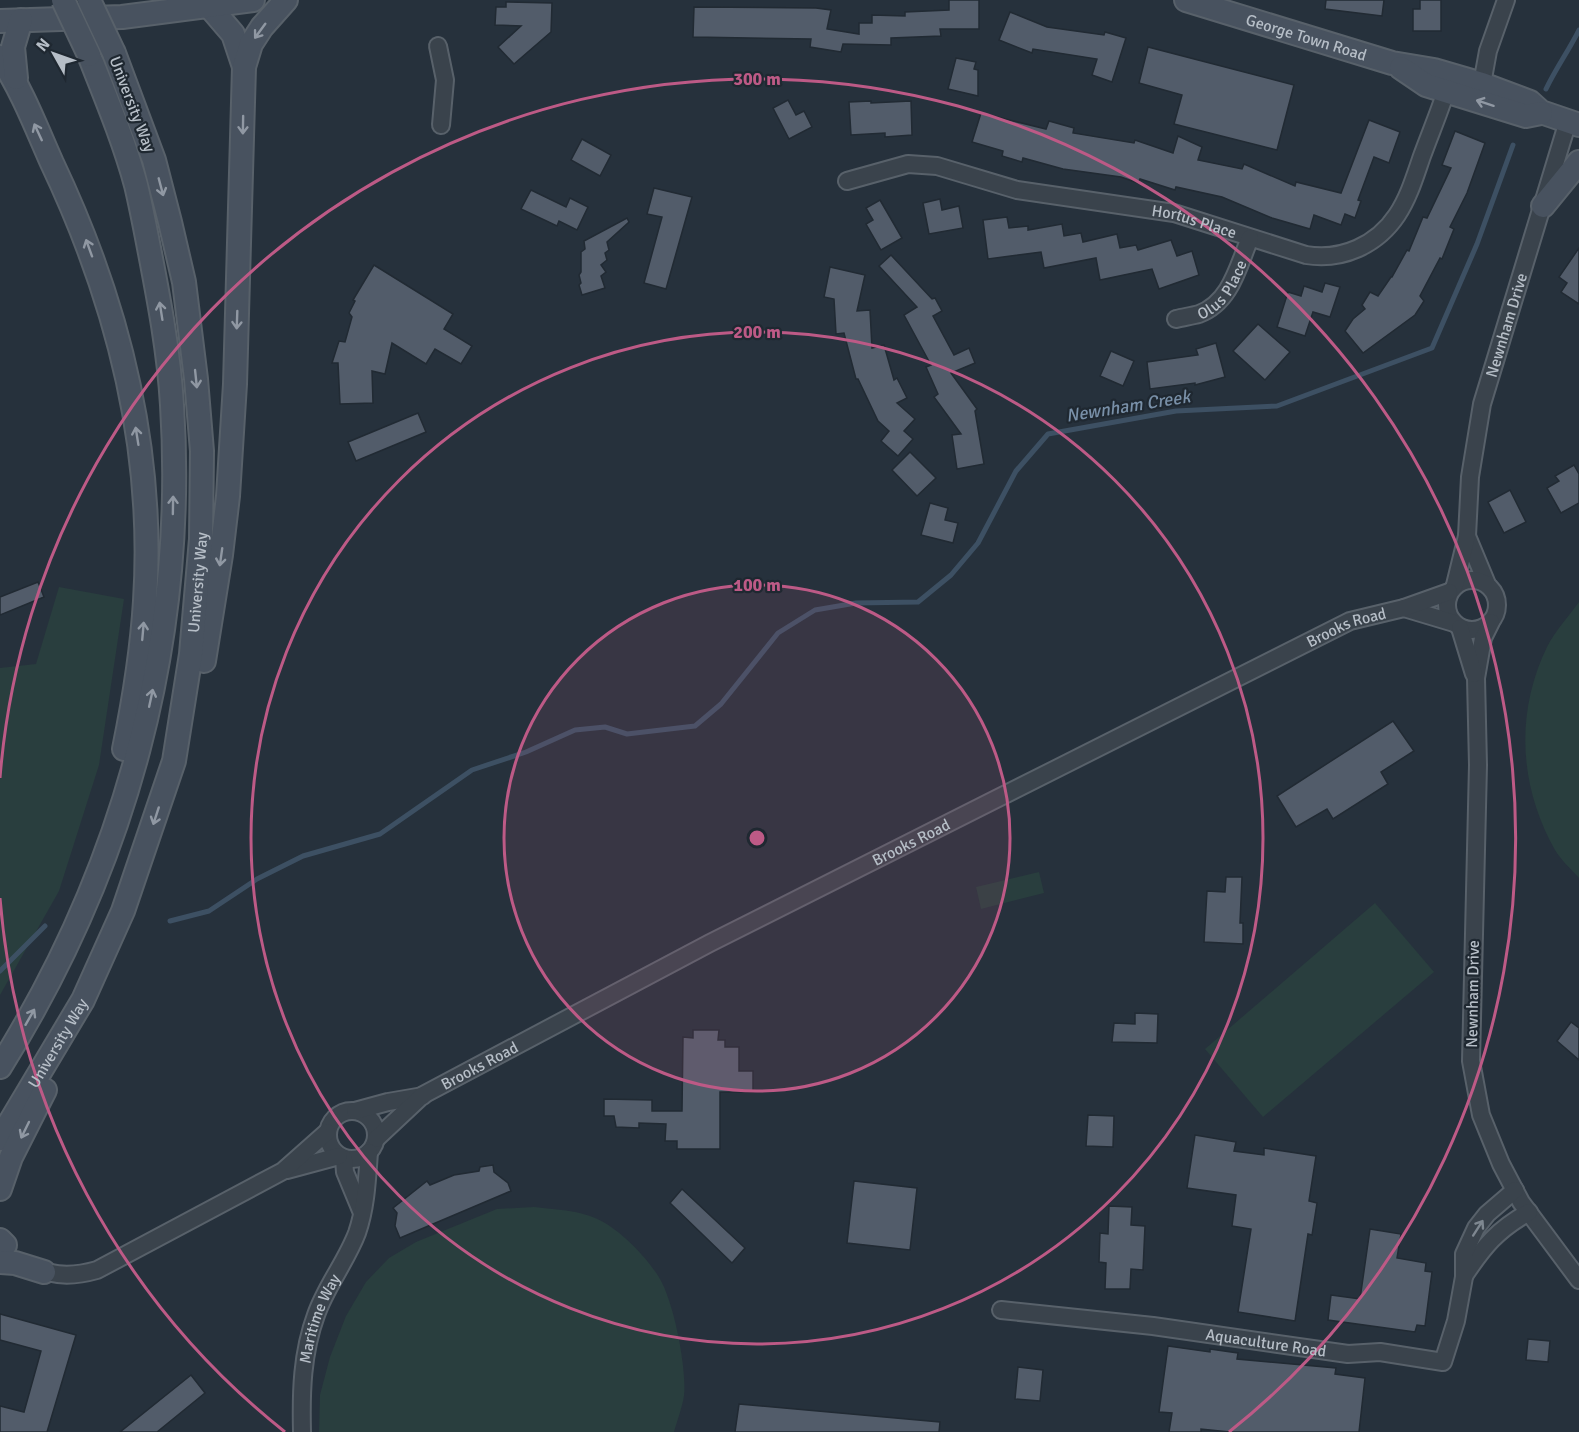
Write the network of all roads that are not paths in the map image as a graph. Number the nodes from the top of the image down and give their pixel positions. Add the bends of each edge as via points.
1 (63, 0) edge
2 (89, 0) edge
3 (253, 0) edge
4 (286, 0) edge
5 (1186, 0) edge
6 (1506, 0) edge
7 (209, 6) junction
8 (10, 20) edge
9 (438, 46) dead end
10 (0, 57) edge
11 (1392, 63) junction
12 (244, 67) junction
13 (17, 83) junction
14 (1482, 84) junction
15 (1446, 91) junction
16 (1542, 112) junction
17 (1573, 123) edge
18 (441, 125) dead end
19 (1579, 162) edge
20 (847, 181) dead end
21 (1543, 206) junction
22 (1250, 238) junction
23 (1176, 319) dead end
24 (1467, 536) junction
25 (1487, 584) junction
26 (1452, 589) junction
27 (1404, 608) junction
28 (1491, 622) junction
29 (1457, 625) junction
30 (1476, 678) junction
31 (174, 760) junction
32 (82, 913) junction
33 (83, 1000) junction
34 (0, 1067) edge
35 (423, 1095) junction
36 (355, 1111) junction
37 (327, 1132) junction
38 (0, 1139) edge
39 (373, 1146) junction
40 (341, 1157) junction
41 (283, 1170) junction
42 (0, 1189) edge
43 (1515, 1190) junction
44 (364, 1209) junction
45 (1528, 1212) junction
46 (1, 1247) edge
47 (44, 1272) joint
48 (1464, 1277) junction
49 (1579, 1280) edge
50 (1001, 1310) dead end
51 (302, 1432) edge

32 -> 1 main road, University Way, bridge via 123,804 157,670 170,578 174,463 167,352 136,186 118,126
2 -> 31 main road, University Way, bridge via 114,53 154,159 184,282 196,379 202,451 201,539 191,654
3 - 7 main road
4 -> 12 main road via 251,44
5 - 11 main road, George Town Road
6 - 14 street via 1488,51
7 - 8 main road via 122,17
7 - 12 main road via 233,34
8 - 13 main road
9 - 18 street via 445,80
10 - 13 main road
11 - 14 main road, George Town Road
11 - 15 main road, George Town Road via 1426,85
12 -> 31 main road via 228,496 203,666
32 -> 13 main road via 116,790 138,679 145,598 141,458 128,379 111,311 78,219
14 - 16 main road, George Town Road via 1530,102
16 -> 15 main road, George Town Road via 1526,116
15 - 22 street, Hortus Place via 1408,196 1397,216 1374,238 1335,257 1320,257
16 - 17 main road, George Town Road
17 - 21 street, Newnham Drive
19 - 21 main road
20 - 22 street, Hortus Place via 908,164 929,165 1017,190 1174,213
21 - 24 street, Newnham Drive via 1482,404 1470,477
22 - 23 street, Olus Place via 1228,291 1217,304 1200,314
24 - 25 street, Newnham Drive
24 - 26 street, Newnham Drive
25 - 26 street via 1471,579
25 - 28 street via 1497,606
26 - 27 street, Brooks Road
26 - 29 street via 1446,609
27 - 29 street, Brooks Road
27 - 35 street, Brooks Road via 1350,621 1160,715 710,943
28 - 29 street via 1476,630
28 - 30 street, Newnham Drive via 1483,638
29 - 30 street, Newnham Drive
30 - 43 street, Newnham Drive via 1478,765 1471,1062 1481,1115
31 -> 33 main road, University Way via 123,911
34 -> 32 main road, University Way via 51,978
33 - 38 main road, University Way
33 -> 42 main road
35 - 36 street, Brooks Road
35 - 39 street, Brooks Road
36 - 37 street via 340,1114
36 - 39 street via 369,1118 376,1131
37 - 40 street via 330,1148
37 - 41 street
39 - 40 street via 356,1160
39 - 44 street, Maritime Way
40 - 41 street
40 - 44 street
41 - 47 street via 97,1270 70,1275
43 - 45 street, Newnham Drive
48 -> 43 street, Aquaculture Road via 1464,1254 1476,1228
44 - 51 street, Maritime Way via 356,1236 327,1288 309,1338 302,1371
45 - 48 street, Aquaculture Road via 1489,1241
45 - 49 street, Newnham Drive
46 - 47 main road via 15,1263
48 - 50 street, Aquaculture Road via 1443,1362 1380,1352 1348,1354 1153,1326

